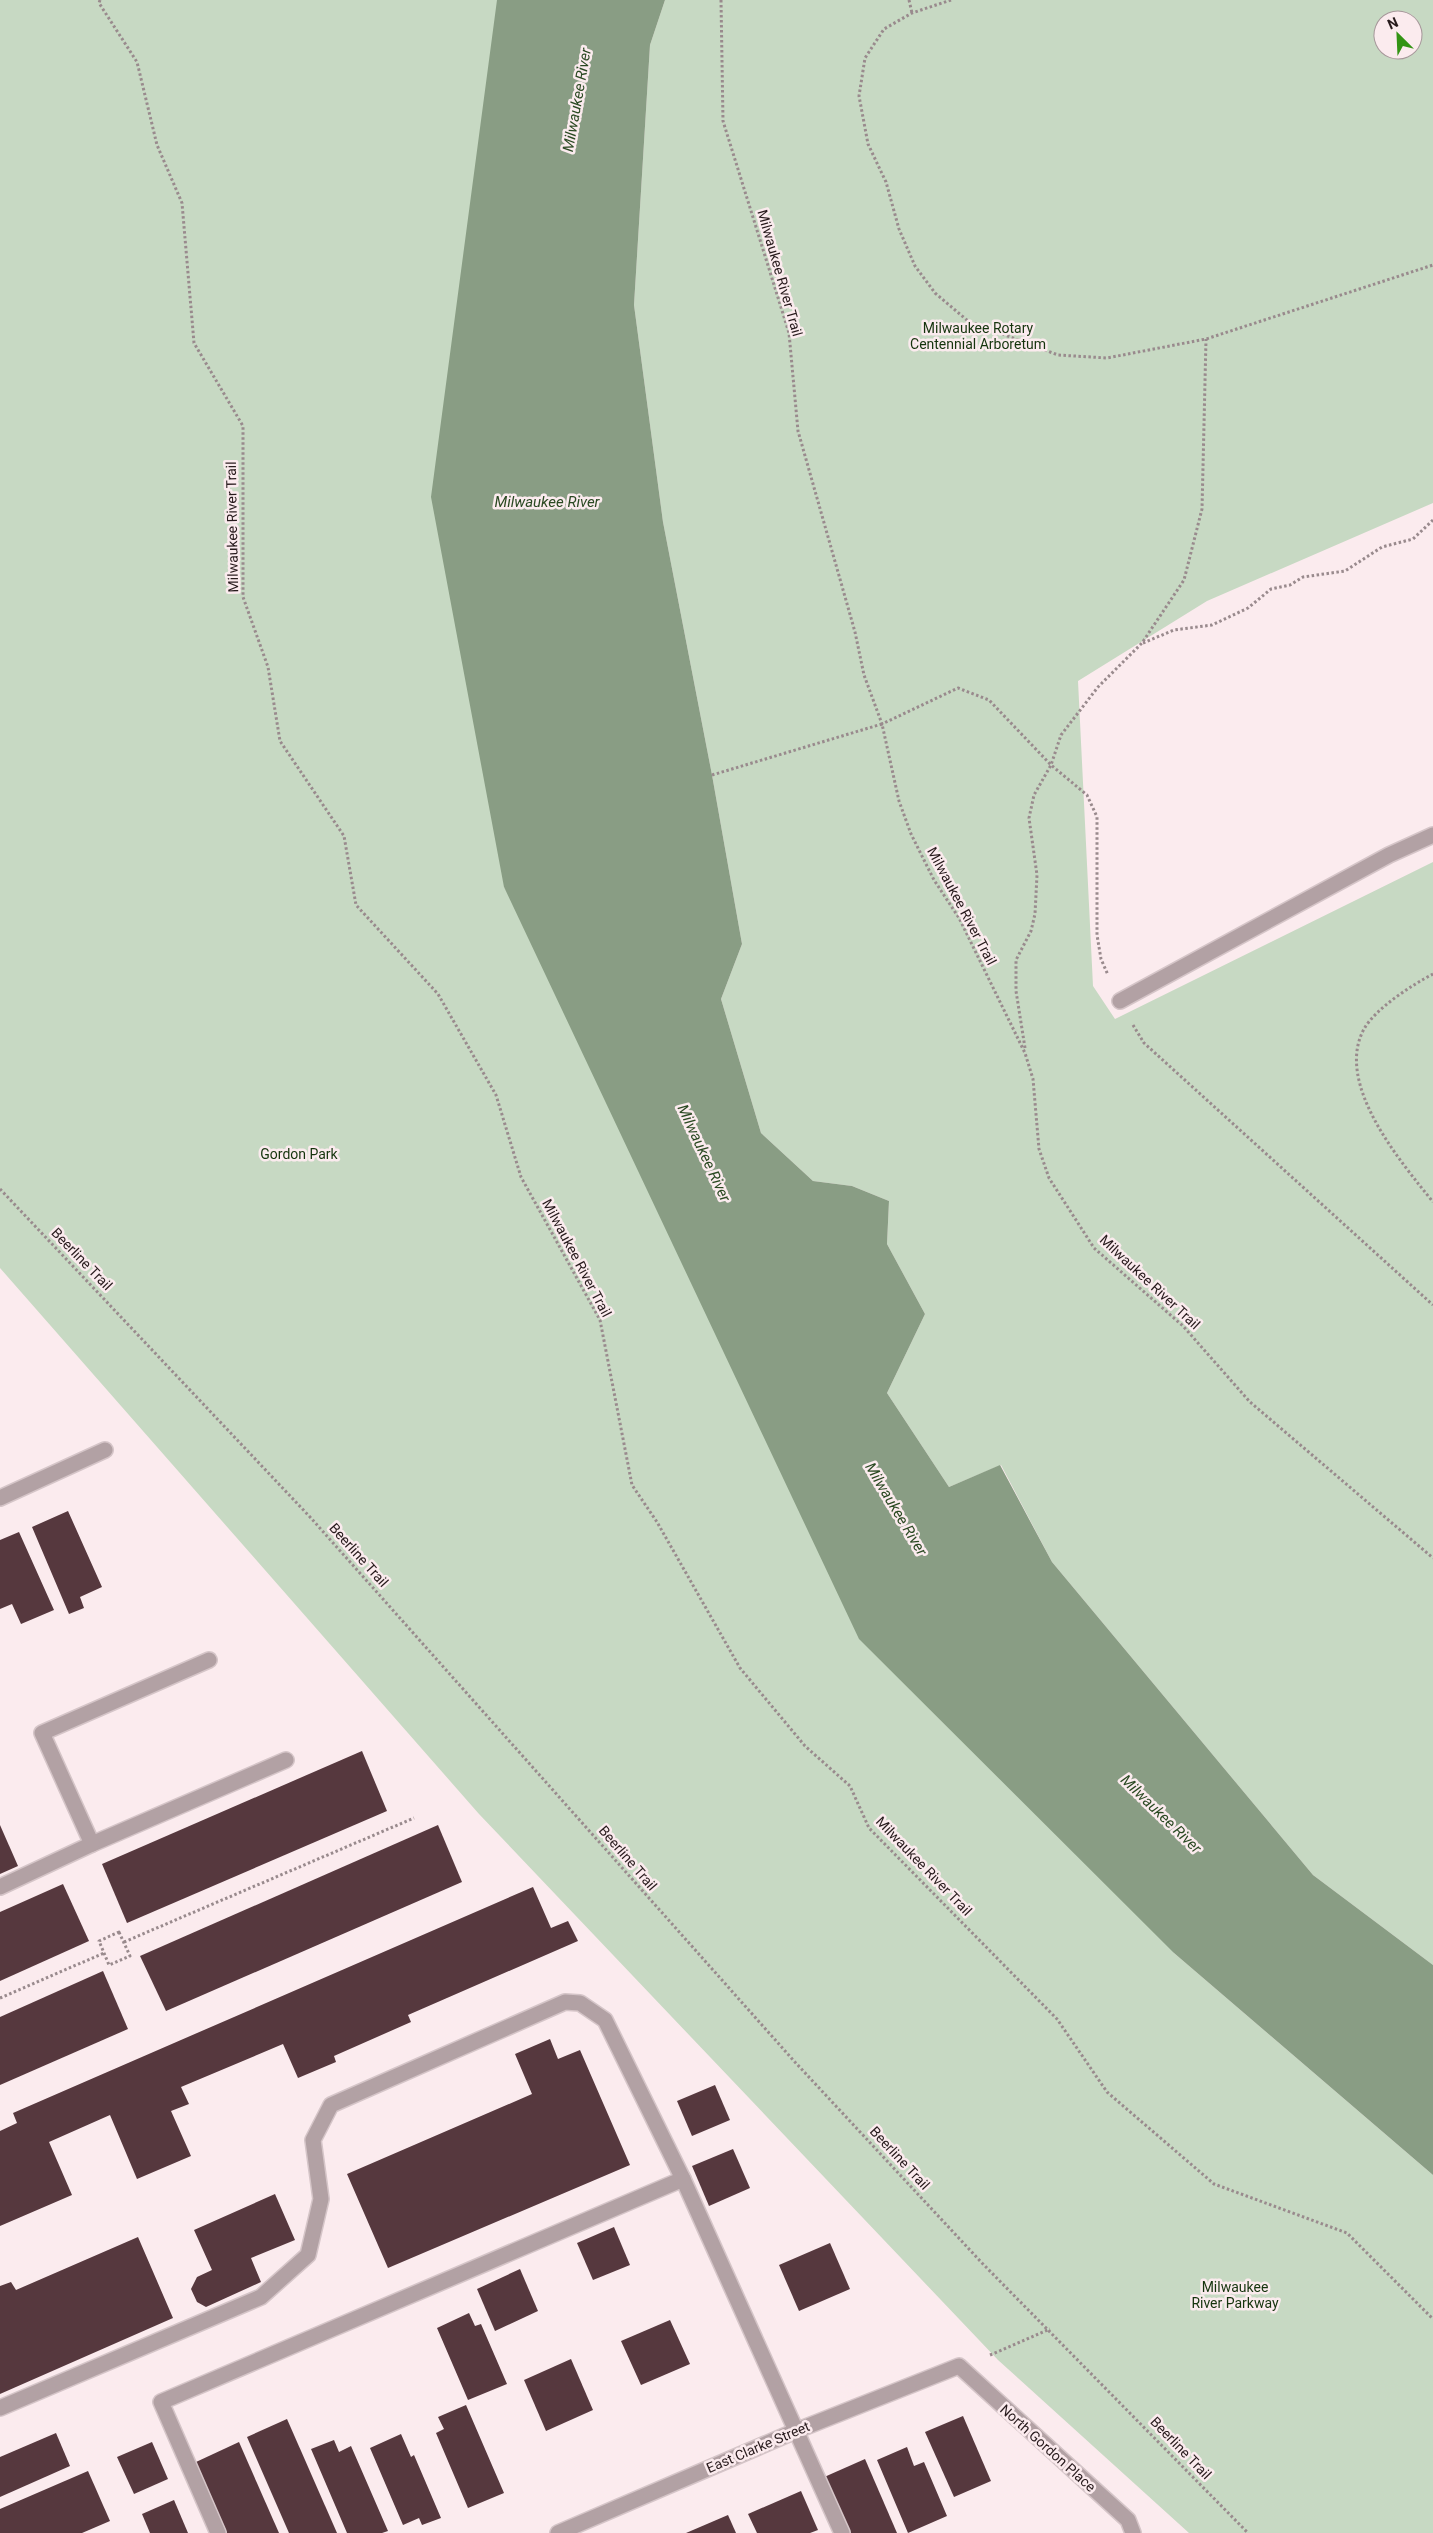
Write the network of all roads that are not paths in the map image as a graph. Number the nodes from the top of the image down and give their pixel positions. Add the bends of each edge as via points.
1 (1433, 835) edge
2 (1120, 1001) road end
3 (105, 1450) dead end
4 (0, 1498) edge
5 (209, 1660) dead end
6 (286, 1760) dead end
7 (92, 1844) junction
8 (0, 1886) edge
9 (683, 2179) junction
10 (959, 2366) joint
11 (0, 2408) edge
12 (798, 2430) junction
13 (218, 2533) edge
14 (558, 2533) edge
15 (842, 2533) edge
16 (1133, 2533) edge

1 - 2 street via 1389,855
3 - 4 street
5 - 7 street via 42,1733
6 - 7 street
7 - 8 street
9 - 11 street via 605,2020 580,2003 565,2002 331,2105 313,2140 320,2199 308,2255 261,2296
9 - 12 street
9 - 13 street via 161,2402
10 - 12 street, East Clarke Street
10 - 16 street, North Gordon Place via 1128,2520
12 - 14 street, East Clarke Street
12 - 15 street

